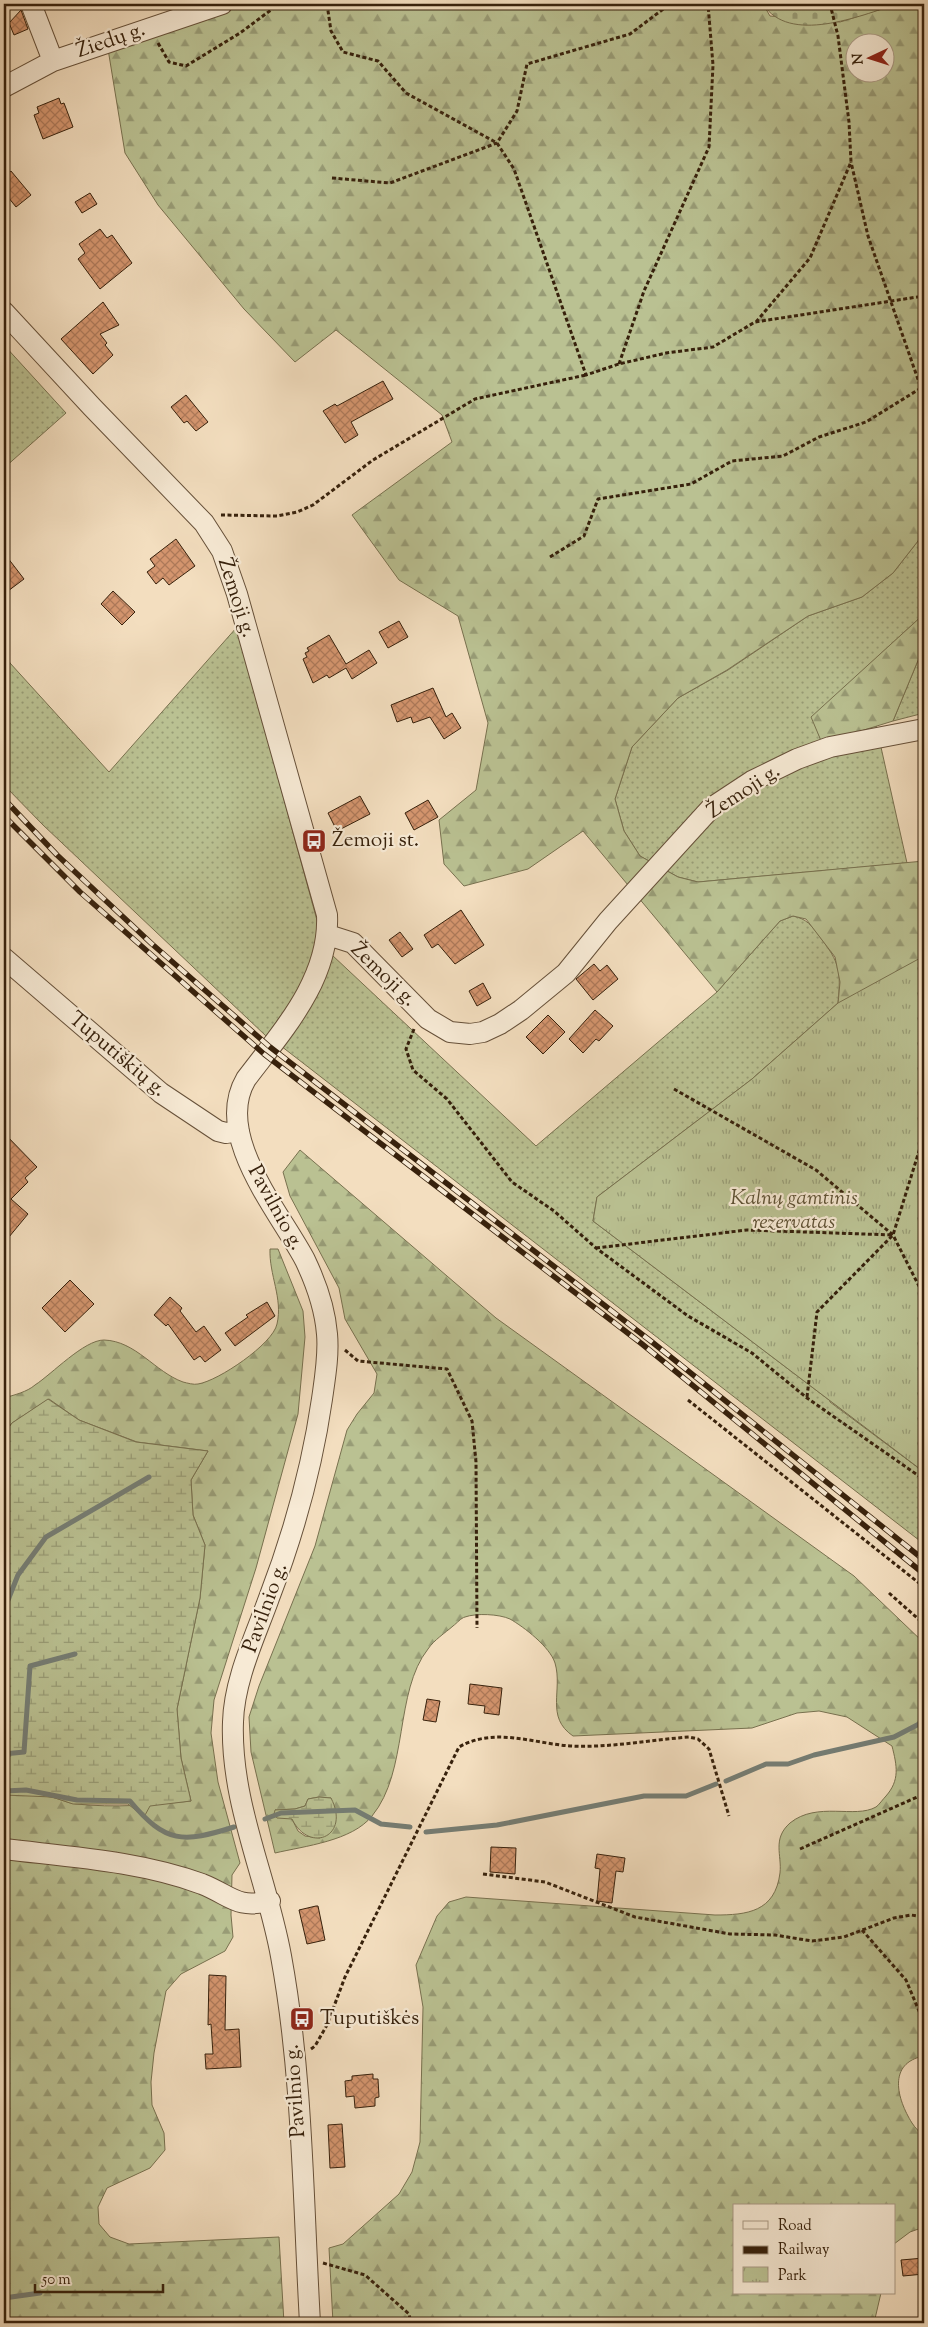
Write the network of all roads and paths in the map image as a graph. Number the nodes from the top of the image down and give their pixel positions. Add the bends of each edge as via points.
1 (31, 4) edge
2 (222, 4) edge
3 (279, 4) edge
4 (328, 4) edge
5 (493, 4) edge
6 (620, 4) edge
7 (670, 4) edge
8 (708, 4) edge
9 (830, 4) edge
10 (149, 28) junction
11 (53, 60) junction
12 (4, 87) edge
13 (498, 143) junction
14 (851, 162) junction
15 (332, 178) dead end
16 (924, 296) edge
17 (889, 301) junction
18 (4, 312) edge
19 (755, 322) junction
20 (619, 364) junction
21 (586, 375) junction
22 (204, 523) junction
23 (550, 557) dead end
24 (924, 730) edge
25 (328, 935) junction
26 (4, 958) edge
27 (421, 1012) junction
28 (674, 1089) dead end
29 (239, 1131) junction
30 (924, 1135) edge
31 (893, 1235) junction
32 (596, 1248) junction
33 (924, 1296) edge
34 (328, 1337) junction
35 (807, 1398) junction
36 (688, 1400) dead end
37 (924, 1475) edge
38 (924, 1587) edge
39 (889, 1593) dead end
40 (924, 1624) edge
41 (477, 1628) dead end
42 (924, 1794) edge
43 (730, 1816) dead end
44 (4, 1849) edge
45 (800, 1849) dead end
46 (483, 1874) dead end
47 (270, 1901) junction
48 (924, 1917) edge
49 (862, 1930) junction
50 (924, 2023) edge
51 (294, 2054) junction
52 (306, 2257) junction
53 (310, 2323) edge
54 (411, 2323) edge

1 - 11 street
2 - 10 street, Žiedų g.
3 - 10 path via 186,66 169,62
4 - 13 path via 330,31 342,52 378,62 406,93
5 - 6 path via 581,7
7 - 13 path via 630,34 527,64 517,111
8 - 20 path via 714,65 710,147 644,291
9 - 14 path via 838,36
10 - 11 street, Žiedų g.
11 - 12 street, Žiedų g.
13 - 15 path via 390,183
13 - 21 path via 514,169
14 - 17 path via 868,236
14 - 19 path via 810,258
16 - 17 path
17 - 19 path
17 - 23 path via 922,388 866,422 819,437 783,456 732,461 691,484 598,499 584,536
18 - 22 street, Žemoji g.
19 - 20 path via 713,347
20 - 21 path
21 - 22 path via 475,399 373,460 313,505 297,512 277,516 224,514
22 - 25 street, Žemoji g. via 222,551 237,594 322,891
24 - 27 street, Žemoji g. via 830,747 797,759 752,781 711,808 566,972 500,1024 470,1034 450,1032
25 - 27 street, Žemoji g. via 353,943
25 - 29 street, Pavilnio g. via 310,991 240,1089 236,1106
26 - 29 street, Tuputiškių g. via 161,1093 218,1131
27 - 32 path via 406,1049 413,1070 447,1099 512,1182 554,1211
28 - 31 path via 816,1170
29 - 34 street, Pavilnio g. via 253,1171 306,1262 318,1290
30 - 31 path
31 - 32 path via 747,1230
31 - 33 path
31 - 35 path via 818,1312
32 - 35 path via 688,1316 752,1354
34 - 41 path via 358,1361 448,1369 472,1422 477,1508
34 - 47 street, Pavilnio g. via 318,1429 307,1485 288,1549 240,1683 232,1718 236,1772
35 - 37 path via 919,1476
36 - 38 path
39 - 40 path
42 - 45 path
43 - 51 path via 709,1749 698,1739 570,1746 506,1737 472,1739 459,1747 345,1977 327,2025 315,2046 307,2052
44 - 47 street via 175,1874 244,1904
46 - 49 path via 545,1882 635,1917 730,1934 775,1935 812,1941 844,1937
47 - 51 street, Pavilnio g.
48 - 49 path via 894,1918
49 - 50 path via 906,1980
51 - 52 street, Pavilnio g.
52 - 53 street, Pavilnio g.
52 - 54 path via 365,2275 409,2314

